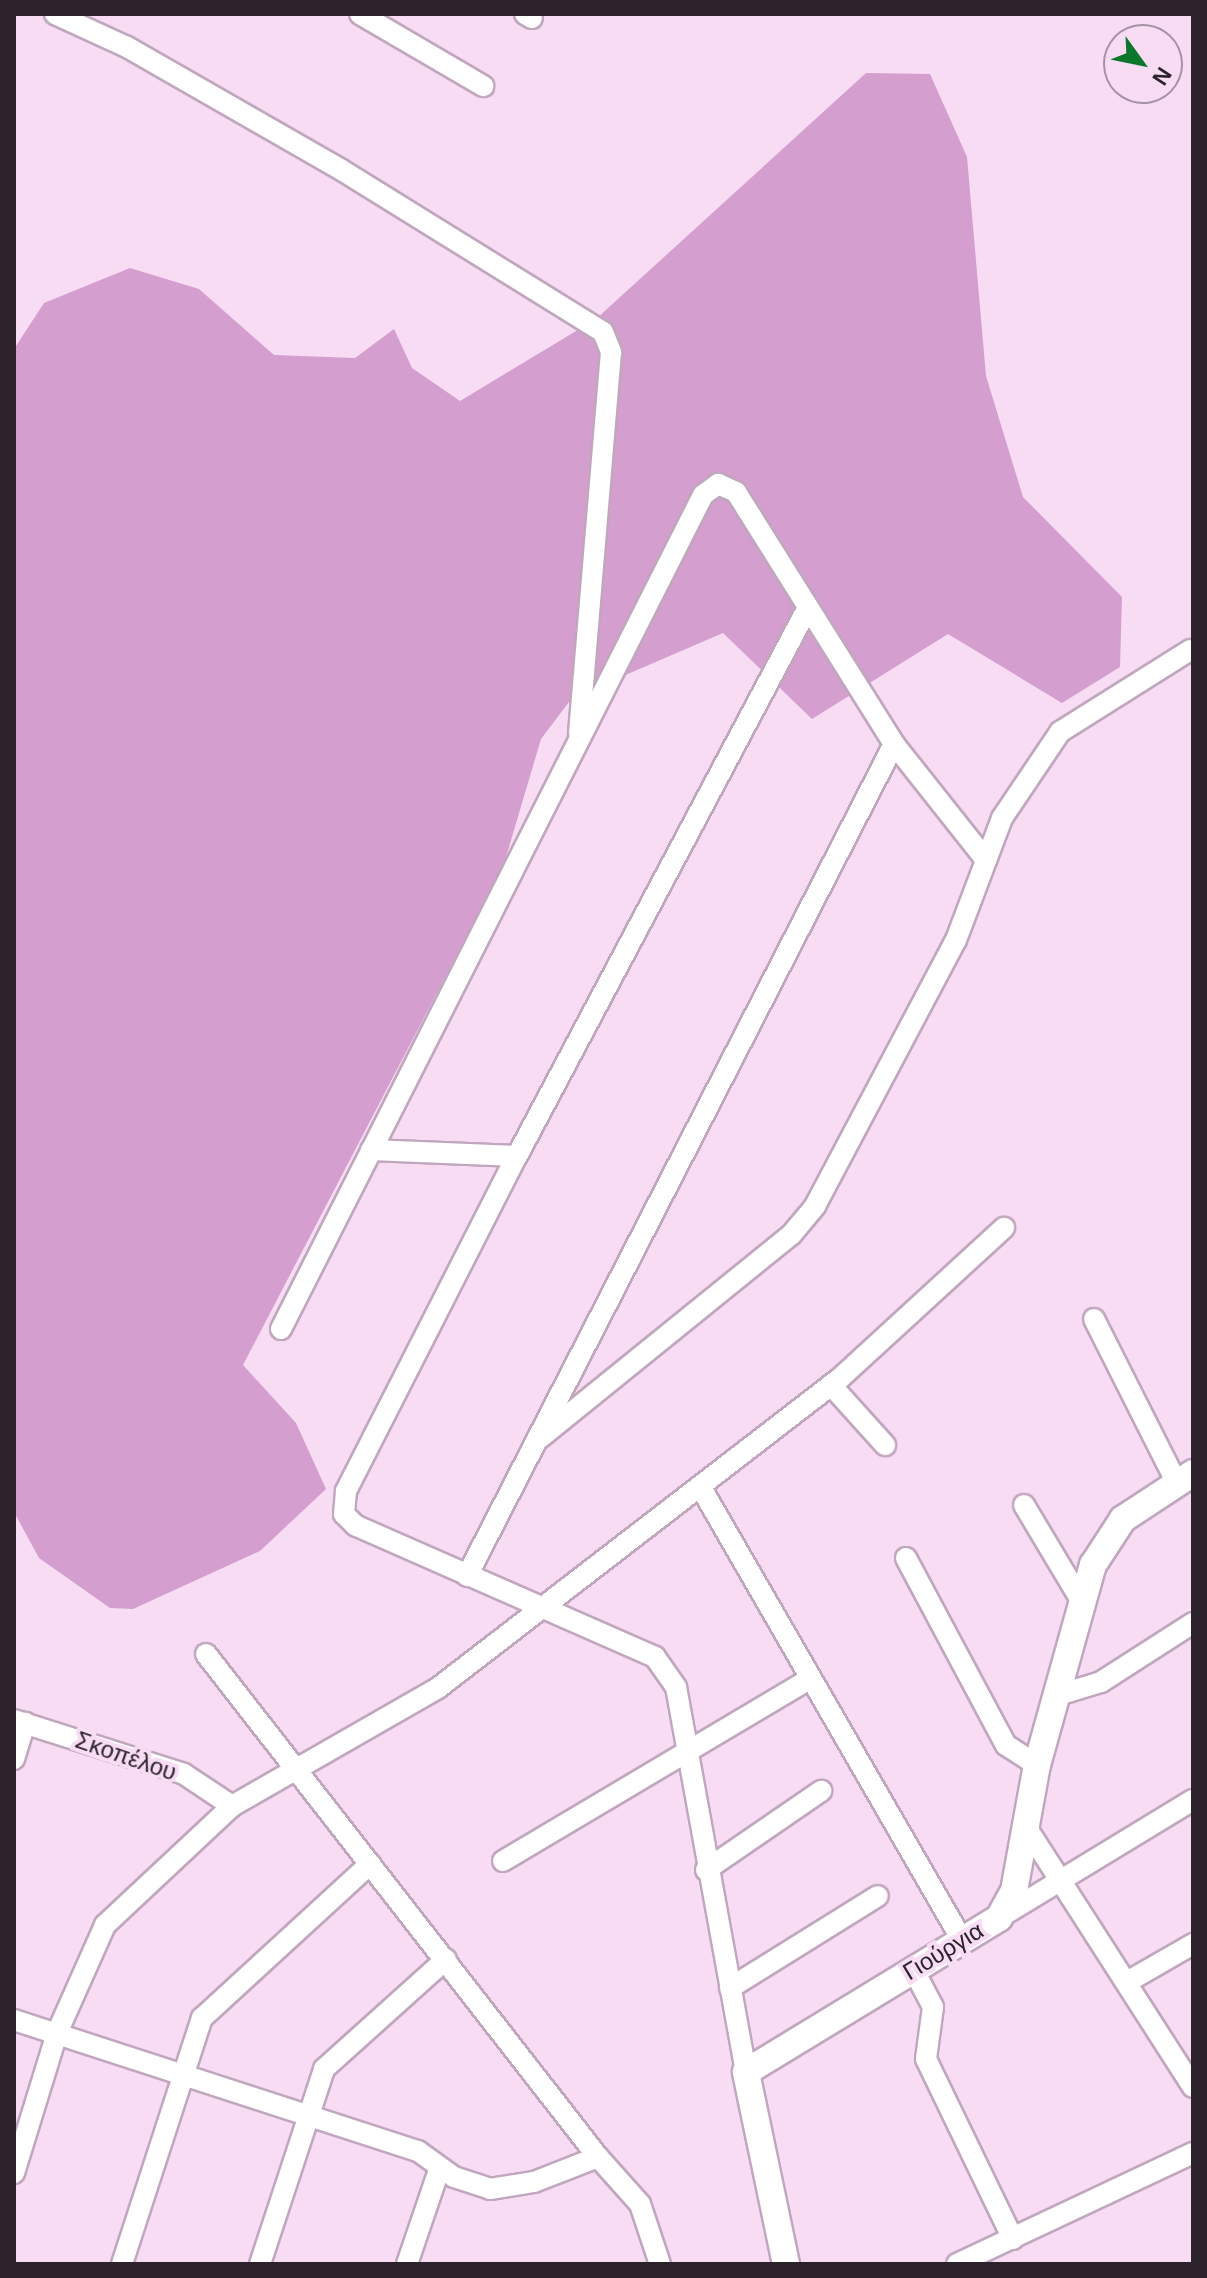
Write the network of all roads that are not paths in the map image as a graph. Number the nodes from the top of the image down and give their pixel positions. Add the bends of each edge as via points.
1 (55, 14) edge
2 (360, 14) edge
3 (483, 86) dead end
4 (806, 611) junction
5 (1190, 650) dead end
6 (894, 744) junction
7 (578, 746) junction
8 (986, 860) junction
9 (371, 1150) junction
10 (517, 1156) junction
11 (1004, 1228) dead end
12 (1094, 1319) dead end
13 (281, 1329) dead end
14 (831, 1385) junction
15 (540, 1438) junction
16 (885, 1445) dead end
17 (1185, 1478) edge
18 (700, 1486) junction
19 (1024, 1505) dead end
20 (906, 1558) dead end
21 (467, 1576) junction
22 (1082, 1602) junction
23 (537, 1608) junction
24 (1193, 1623) edge
25 (206, 1654) dead end
26 (811, 1678) junction
27 (1055, 1696) junction
28 (19, 1721) edge
29 (683, 1748) junction
30 (14, 1759) edge
31 (1037, 1765) junction
32 (296, 1770) junction
33 (821, 1791) dead end
34 (1193, 1800) edge
35 (232, 1806) junction
36 (1026, 1827) junction
37 (503, 1861) dead end
38 (370, 1864) junction
39 (706, 1870) junction
40 (1060, 1878) junction
41 (878, 1896) dead end
42 (999, 1918) junction
43 (962, 1940) junction
44 (1193, 1944) edge
45 (446, 1959) junction
46 (913, 1969) junction
47 (1127, 1982) junction
48 (730, 1988) junction
49 (14, 2020) edge
50 (57, 2033) junction
51 (746, 2072) junction
52 (184, 2079) junction
53 (1193, 2087) edge
54 (306, 2114) junction
55 (1193, 2153) edge
56 (598, 2157) junction
57 (440, 2167) junction
58 (14, 2173) edge
59 (1013, 2239) junction
60 (122, 2264) edge
61 (260, 2264) edge
62 (407, 2264) edge
63 (660, 2264) edge
64 (786, 2264) edge
65 (957, 2264) edge

1 - 7 street via 127,47 340,169 603,332 611,352
2 - 3 street
4 - 6 street
4 - 7 street via 736,492 718,484 703,495
4 - 10 street
5 - 8 street via 1060,732 1002,818
6 - 8 street
6 - 15 street
7 - 9 street
8 - 15 street via 956,940 815,1206 791,1235
9 - 10 street
9 - 13 street
10 - 21 street via 346,1491 344,1514 356,1526
11 - 14 street
12 - 17 street
14 - 16 street
14 - 18 street
15 - 21 street
17 - 22 street, Γιούργια via 1105,1538
18 - 23 street
18 - 26 street
19 - 22 street
20 - 31 street via 1006,1745
21 - 23 street
22 - 27 street, Γιούργια
23 - 29 street via 655,1657 676,1687
23 - 32 street via 438,1688
24 - 27 street via 1101,1682
25 - 32 street
26 - 29 street
26 - 43 street
27 - 31 street, Γιούργια
28 - 30 street
28 - 35 street, Σκοπέλου via 184,1774
29 - 37 street
29 - 39 street
31 - 36 street, Γιούργια
32 - 35 street
32 - 38 street
33 - 39 street
34 - 40 street
35 - 50 street via 105,1925
36 - 40 street
36 - 42 street, Γιούργια via 1014,1891
38 - 45 street
38 - 52 street via 202,2018
39 - 48 street
40 - 42 street
40 - 47 street
41 - 48 street
42 - 43 street, Γιούργια
43 - 46 street, Γιούργια
44 - 47 street
45 - 54 street via 324,2069
45 - 56 street
46 - 51 street, Γιούργια
46 - 59 street via 933,2007 926,2059
47 - 53 street
48 - 51 street
49 - 50 street
50 - 52 street
50 - 58 street
51 - 64 street
52 - 54 street
52 - 60 street
54 - 57 street via 418,2151
54 - 61 street
55 - 59 street
56 - 57 street via 534,2182 490,2189
56 - 63 street via 640,2204
57 - 62 street
59 - 65 street

